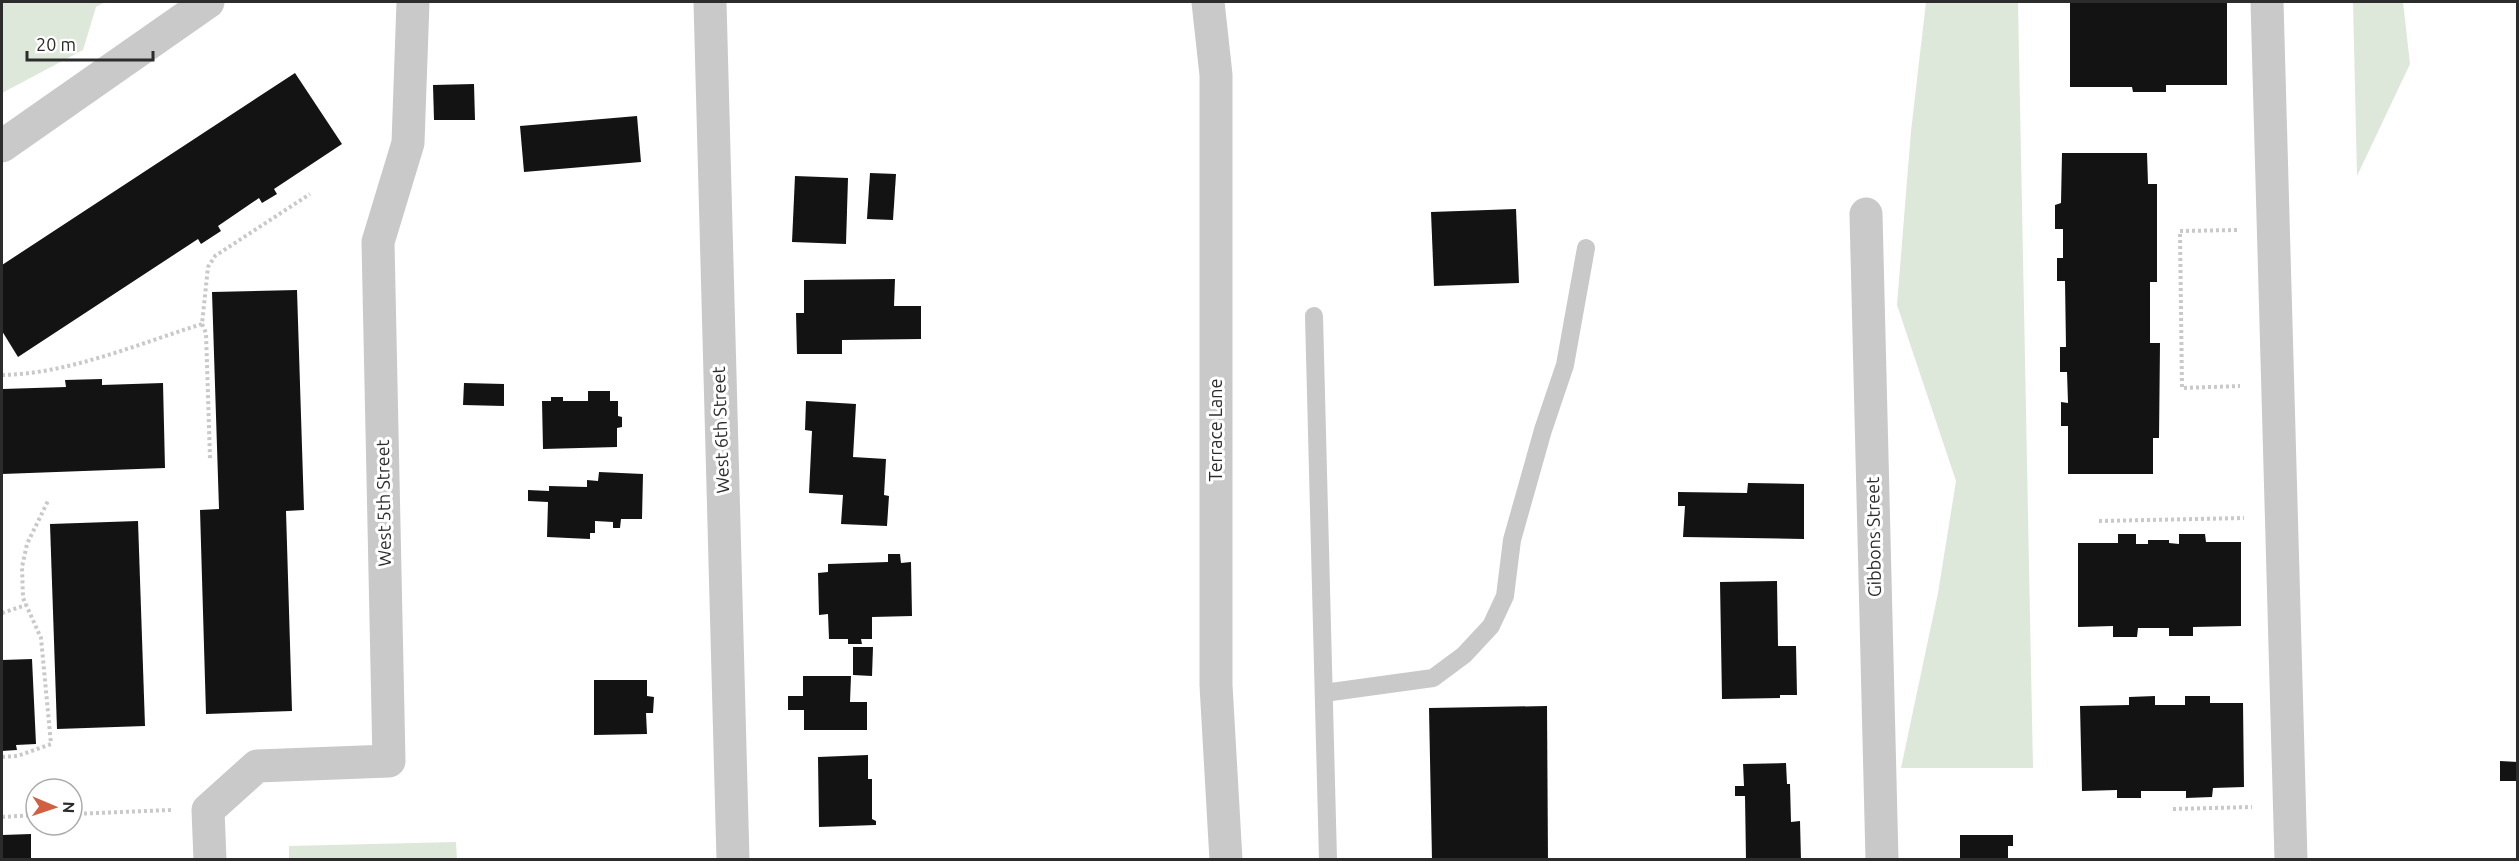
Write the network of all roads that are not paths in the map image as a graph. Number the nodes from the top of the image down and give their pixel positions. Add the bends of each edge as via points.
1 (208, 2) edge
2 (413, 2) edge
3 (710, 2) edge
4 (1208, 2) edge
5 (2267, 2) edge
6 (2, 146) edge
7 (1866, 214) dead end
8 (1586, 248) dead end
9 (1314, 316) dead end
10 (1324, 693) junction
11 (210, 860) edge
12 (733, 860) edge
13 (1226, 860) edge
14 (1328, 860) edge
15 (1882, 860) edge
16 (2290, 860) edge

1 - 6 street
2 - 11 street, West 5th Street via 408,143 378,242 389,761 257,766 208,810
3 - 12 street, West 6th Street
4 - 13 street, Terrace Lane via 1216,75 1216,686
5 - 16 street
7 - 15 street, Gibbons Street
8 - 10 lane via 1565,365 1512,540 1505,596 1491,626 1464,655 1433,678
9 - 10 lane
10 - 14 lane

